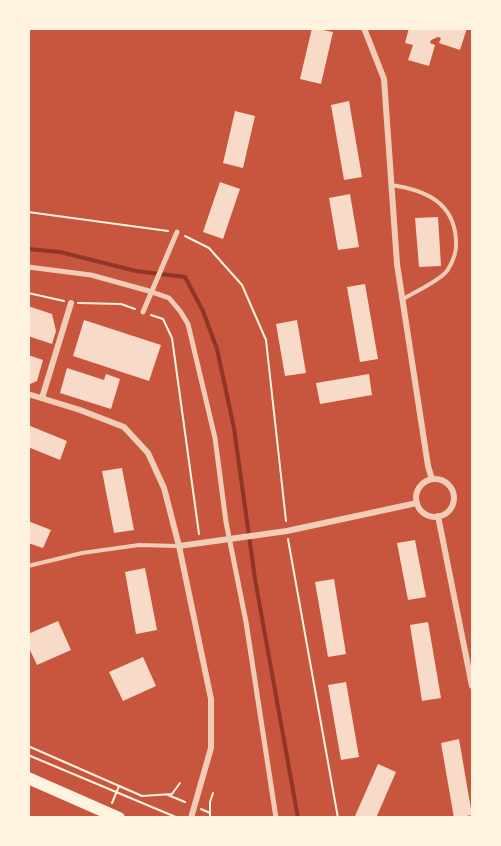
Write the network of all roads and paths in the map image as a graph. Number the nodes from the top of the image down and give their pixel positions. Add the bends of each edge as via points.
1 (364, 28) edge
2 (391, 185) junction
3 (28, 212) edge
4 (177, 232) junction
5 (28, 267) edge
6 (28, 293) edge
7 (402, 299) junction
8 (71, 303) junction
9 (143, 312) junction
10 (28, 394) edge
11 (42, 398) junction
12 (432, 479) junction
13 (417, 504) junction
14 (438, 516) junction
15 (287, 531) junction
16 (201, 543) junction
17 (179, 546) junction
18 (28, 566) edge
19 (472, 686) edge
20 (28, 746) edge
21 (28, 755) edge
22 (28, 777) edge
23 (180, 783) dead end
24 (213, 793) dead end
25 (119, 818) edge
26 (178, 818) edge
27 (191, 818) edge
28 (210, 818) edge
29 (276, 818) edge
30 (338, 818) edge

1 - 2 street via 384,79
2 - 7 street
2 - 7 lane via 431,197 448,210 455,225 457,250 446,272
3 - 4 path
4 - 9 street
4 - 15 path via 209,248 242,285 266,340
5 - 29 street via 90,275 169,298 188,324 215,438
6 - 8 path
7 - 12 street
8 - 9 path via 121,304
8 - 11 street
9 - 16 path via 163,319 172,338
10 - 11 street
11 - 17 street via 124,427 148,453 164,488
12 - 13 street via 418,489
12 - 14 street via 448,484 454,496 449,511
13 - 14 street via 426,513
13 - 15 street
14 - 19 street
15 - 16 street
15 - 30 path
16 - 17 street
17 - 18 lane via 139,545
17 - 27 street via 211,699 211,748
20 - 23 path via 142,796 172,794
21 - 26 path
22 - 25 main road
24 - 28 path

